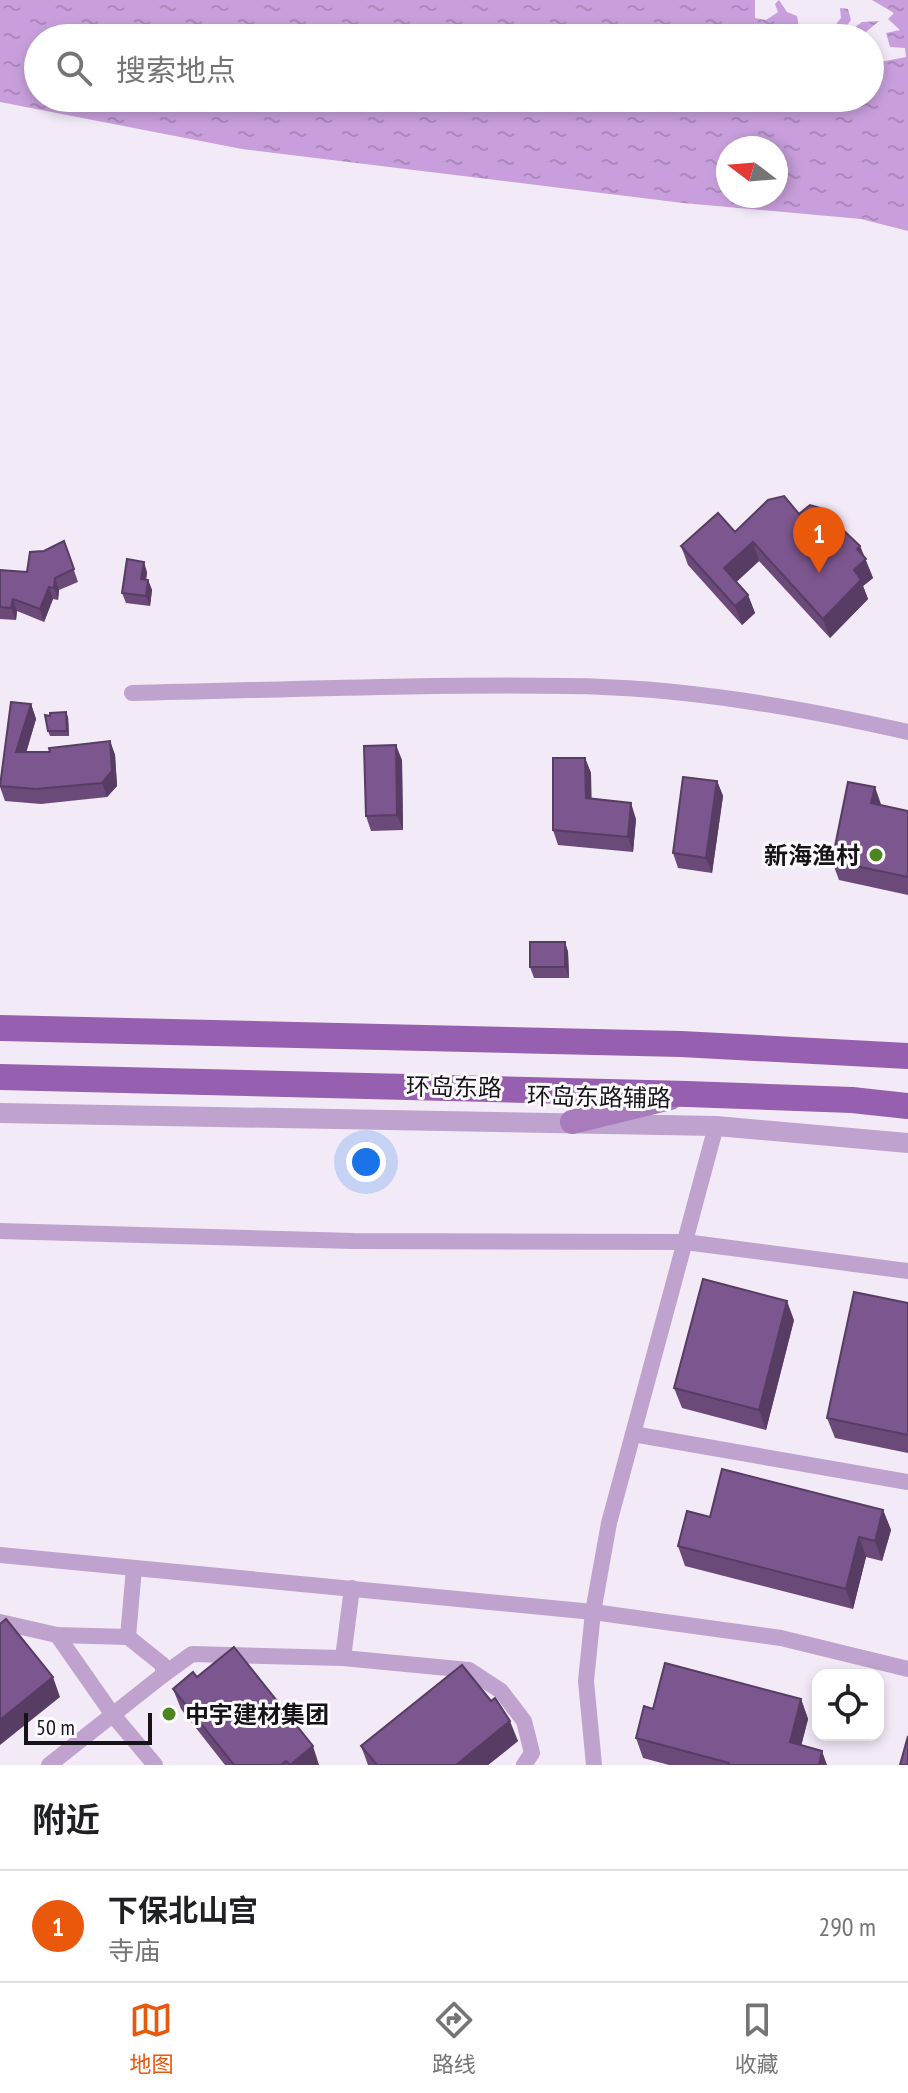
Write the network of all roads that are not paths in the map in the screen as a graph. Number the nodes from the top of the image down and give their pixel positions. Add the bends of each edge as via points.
1 (132, 693) dead end
2 (908, 732) edge
3 (0, 1028) edge
4 (908, 1056) edge
5 (0, 1077) edge
6 (687, 1094) junction
7 (852, 1100) junction
8 (908, 1106) edge
9 (0, 1113) edge
10 (908, 1116) edge
11 (572, 1122) junction
12 (716, 1126) junction
13 (908, 1143) edge
14 (0, 1231) edge
15 (685, 1242) junction
16 (908, 1271) edge
17 (633, 1434) junction
18 (908, 1482) edge
19 (0, 1555) edge
20 (134, 1568) junction
21 (352, 1588) junction
22 (593, 1612) junction
23 (0, 1622) edge
24 (57, 1635) junction
25 (128, 1637) junction
26 (343, 1658) junction
27 (908, 1669) edge
28 (163, 1675) junction
29 (113, 1715) junction
30 (49, 1765) edge
31 (155, 1765) edge
32 (524, 1765) edge
33 (594, 1765) edge

1 - 2 street via 569,686 811,711
3 - 4 main road, 环岛东路 via 681,1044
5 - 6 main road, 环岛东路
6 - 7 main road, 环岛东路
6 - 11 main road
7 - 8 main road, 环岛东路
7 - 10 main road
9 - 11 street, 环岛东路辅路
11 - 12 street, 环岛东路辅路
12 - 13 street, 环岛东路辅路
12 - 15 street
14 - 15 street via 353,1241
15 - 16 street
15 - 17 street
17 - 18 street
17 - 22 street
19 - 20 street
20 - 21 street
20 - 25 street
21 - 22 street
21 - 26 street
22 - 27 street via 781,1638
22 - 33 street via 586,1681
23 - 24 street
24 - 25 street
24 - 29 street
25 - 28 street via 163,1665
26 - 28 street via 192,1654
26 - 32 street via 469,1670 501,1691 524,1721 532,1753
28 - 29 street
29 - 30 street
29 - 31 street

